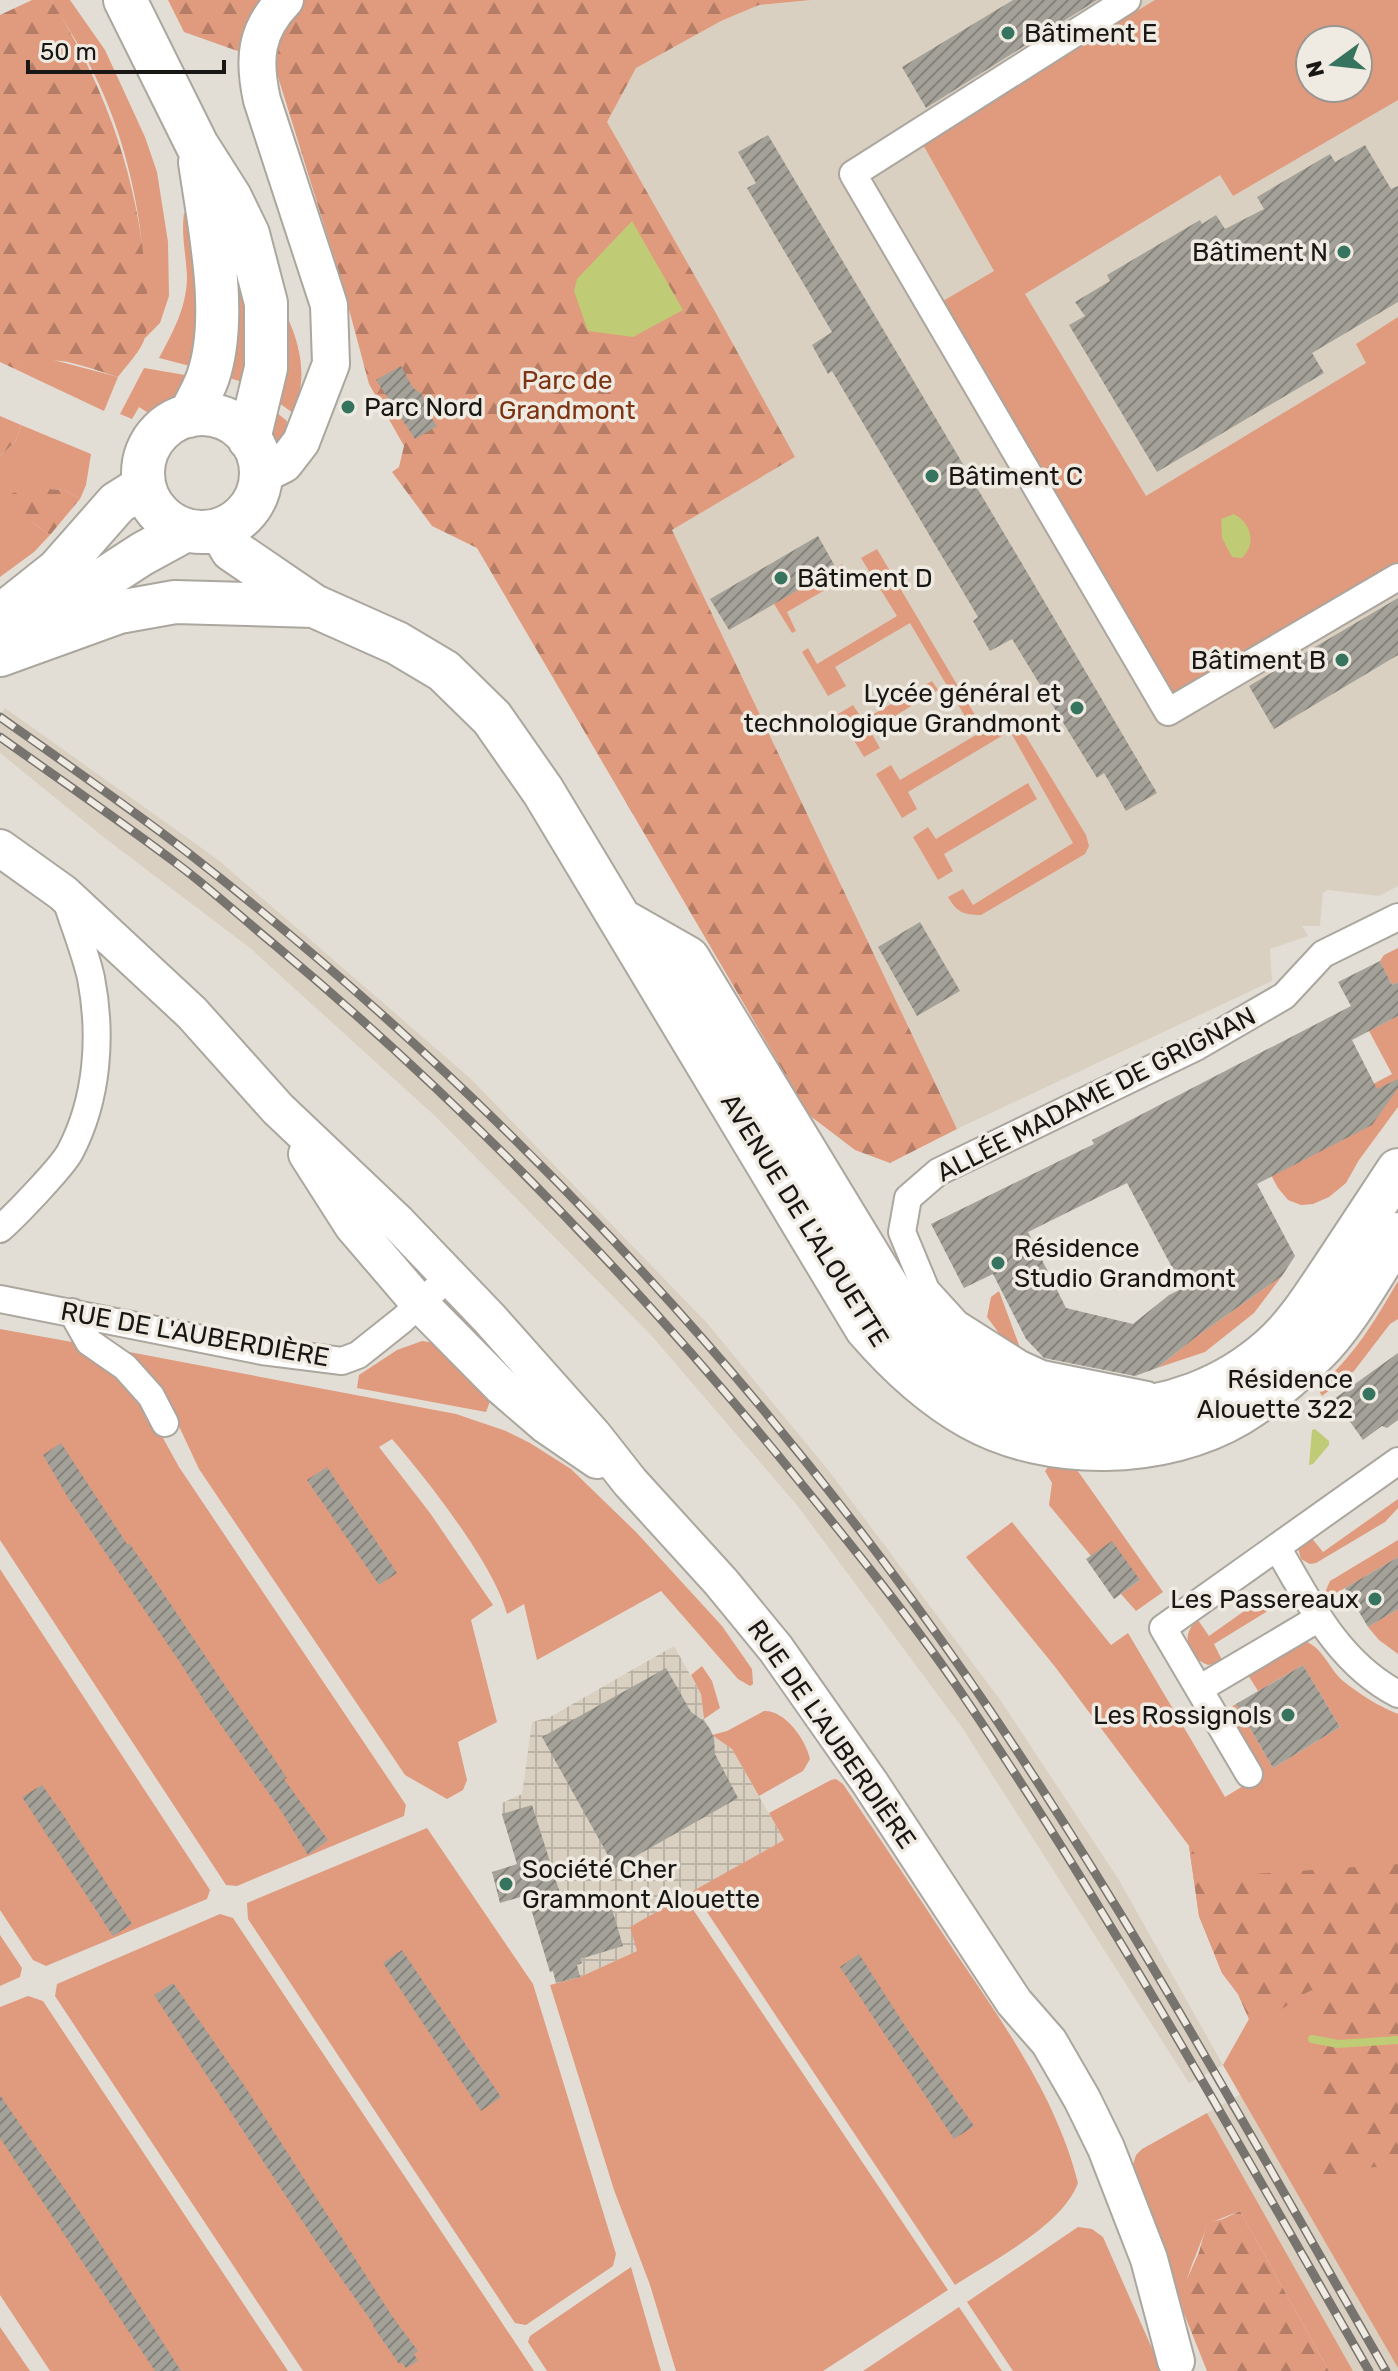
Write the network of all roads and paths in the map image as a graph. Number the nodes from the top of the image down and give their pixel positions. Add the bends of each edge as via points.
1 (125, 0) edge
2 (285, 0) edge
3 (1127, 0) edge
4 (197, 145) junction
5 (189, 416) junction
6 (255, 457) junction
7 (144, 486) junction
8 (203, 530) junction
9 (1398, 577) edge
10 (314, 606) junction
11 (0, 616) edge
12 (0, 646) edge
13 (0, 655) edge
14 (0, 848) edge
15 (63, 893) junction
16 (1391, 920) edge
17 (622, 921) junction
18 (278, 1109) junction
19 (1398, 1170) edge
20 (0, 1229) edge
21 (1398, 1234) edge
22 (449, 1277) junction
23 (0, 1299) edge
24 (419, 1303) junction
25 (72, 1312) junction
26 (1174, 1400) junction
27 (165, 1423) dead end
28 (1398, 1461) edge
29 (630, 1482) junction
30 (1277, 1547) junction
31 (1319, 1618) junction
32 (1199, 1689) junction
33 (1398, 1694) edge
34 (1249, 1774) dead end
35 (1178, 2366) edge

1 - 4 main road
2 - 6 street via 259,39 258,79 329,305 331,364 301,442 284,464
3 - 9 street via 853,174 1168,712
4 - 5 main road via 217,313 209,374
4 - 6 main road via 248,234 266,303 266,368
5 - 6 main road via 227,420
5 - 7 main road via 162,430 149,446
6 - 8 main road via 251,506 241,517
7 - 8 main road via 164,518
7 - 11 main road via 117,503 58,570
8 - 10 main road
8 - 12 main road via 142,554
10 - 13 main road via 175,602 119,612
10 - 17 main road, AVENUE DE L'ALOUETTE via 397,643 444,671 492,718
14 - 15 street
15 - 18 street via 192,1013
15 - 20 street via 90,975 97,1016 89,1103 69,1153
16 - 26 street, ALLÉE MADAME DE GRIGNAN via 1323,954 1284,996 1196,1047 938,1172 908,1198 902,1232 926,1290 957,1324 1042,1374
17 - 21 main road, AVENUE DE L'ALOUETTE via 866,1328 905,1371 944,1401 1001,1432 1060,1445 1148,1447 1237,1415 1317,1351
17 - 26 main road, AVENUE DE L'ALOUETTE via 688,958 875,1271 903,1312 946,1356 996,1386 1055,1407 1117,1412
18 - 22 street
18 - 24 street via 353,1226
19 - 26 main road, AVENUE DE L'ALOUETTE via 1299,1319 1270,1349 1222,1384
22 - 24 street, RUE DE L'AUBERDIÈRE
22 - 29 street, RUE DE L'AUBERDIÈRE
23 - 25 street, RUE DE L'AUBERDIÈRE
24 - 25 street, RUE DE L'AUBERDIÈRE via 358,1355 342,1361 262,1351
24 - 29 street, RUE DE L'AUBERDIÈRE via 546,1425
25 - 27 street via 89,1342 125,1367 151,1396
28 - 30 street
29 - 35 street, RUE DE L'AUBERDIÈRE via 776,1649 1014,2002
30 - 31 street
30 - 32 street via 1163,1628
31 - 32 street
31 - 33 street via 1360,1669
32 - 34 street

